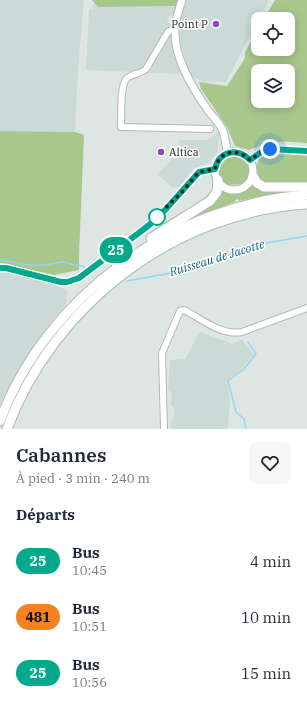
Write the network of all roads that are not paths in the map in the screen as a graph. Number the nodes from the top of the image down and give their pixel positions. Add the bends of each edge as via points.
1 (182, 0) edge
2 (175, 30) junction
3 (210, 129) dead end
4 (307, 151) edge
5 (228, 153) junction
6 (250, 160) junction
7 (215, 169) junction
8 (253, 176) junction
9 (218, 180) junction
10 (307, 187) edge
11 (307, 195) edge
12 (307, 204) edge
13 (270, 209) junction
14 (307, 210) edge
15 (0, 268) edge
16 (93, 287) junction
17 (307, 308) edge
18 (0, 421) edge
19 (7, 429) edge
20 (164, 429) edge

1 - 2 main road
2 - 3 street via 168,32 146,69 125,82 121,127
2 - 5 main road via 178,52 187,77 222,129
4 - 6 street via 270,149 264,150
5 - 6 main road via 240,153
5 - 7 main road via 219,159
6 - 8 main road
7 - 9 main road
7 - 15 street via 199,172 148,226 79,278 61,282
8 - 9 main road via 245,187 233,190 227,189
8 - 10 highway via 257,184 264,187
9 - 16 highway via 217,192 210,201 131,252
11 - 16 highway via 247,205 192,224 134,255
12 - 13 highway
13 - 14 highway via 279,212
13 - 19 highway via 235,217 189,234 140,262 100,292 72,320 50,348 24,389
16 - 18 highway via 48,336 16,386
17 - 20 street via 234,333 222,331 184,310 180,311 162,353

